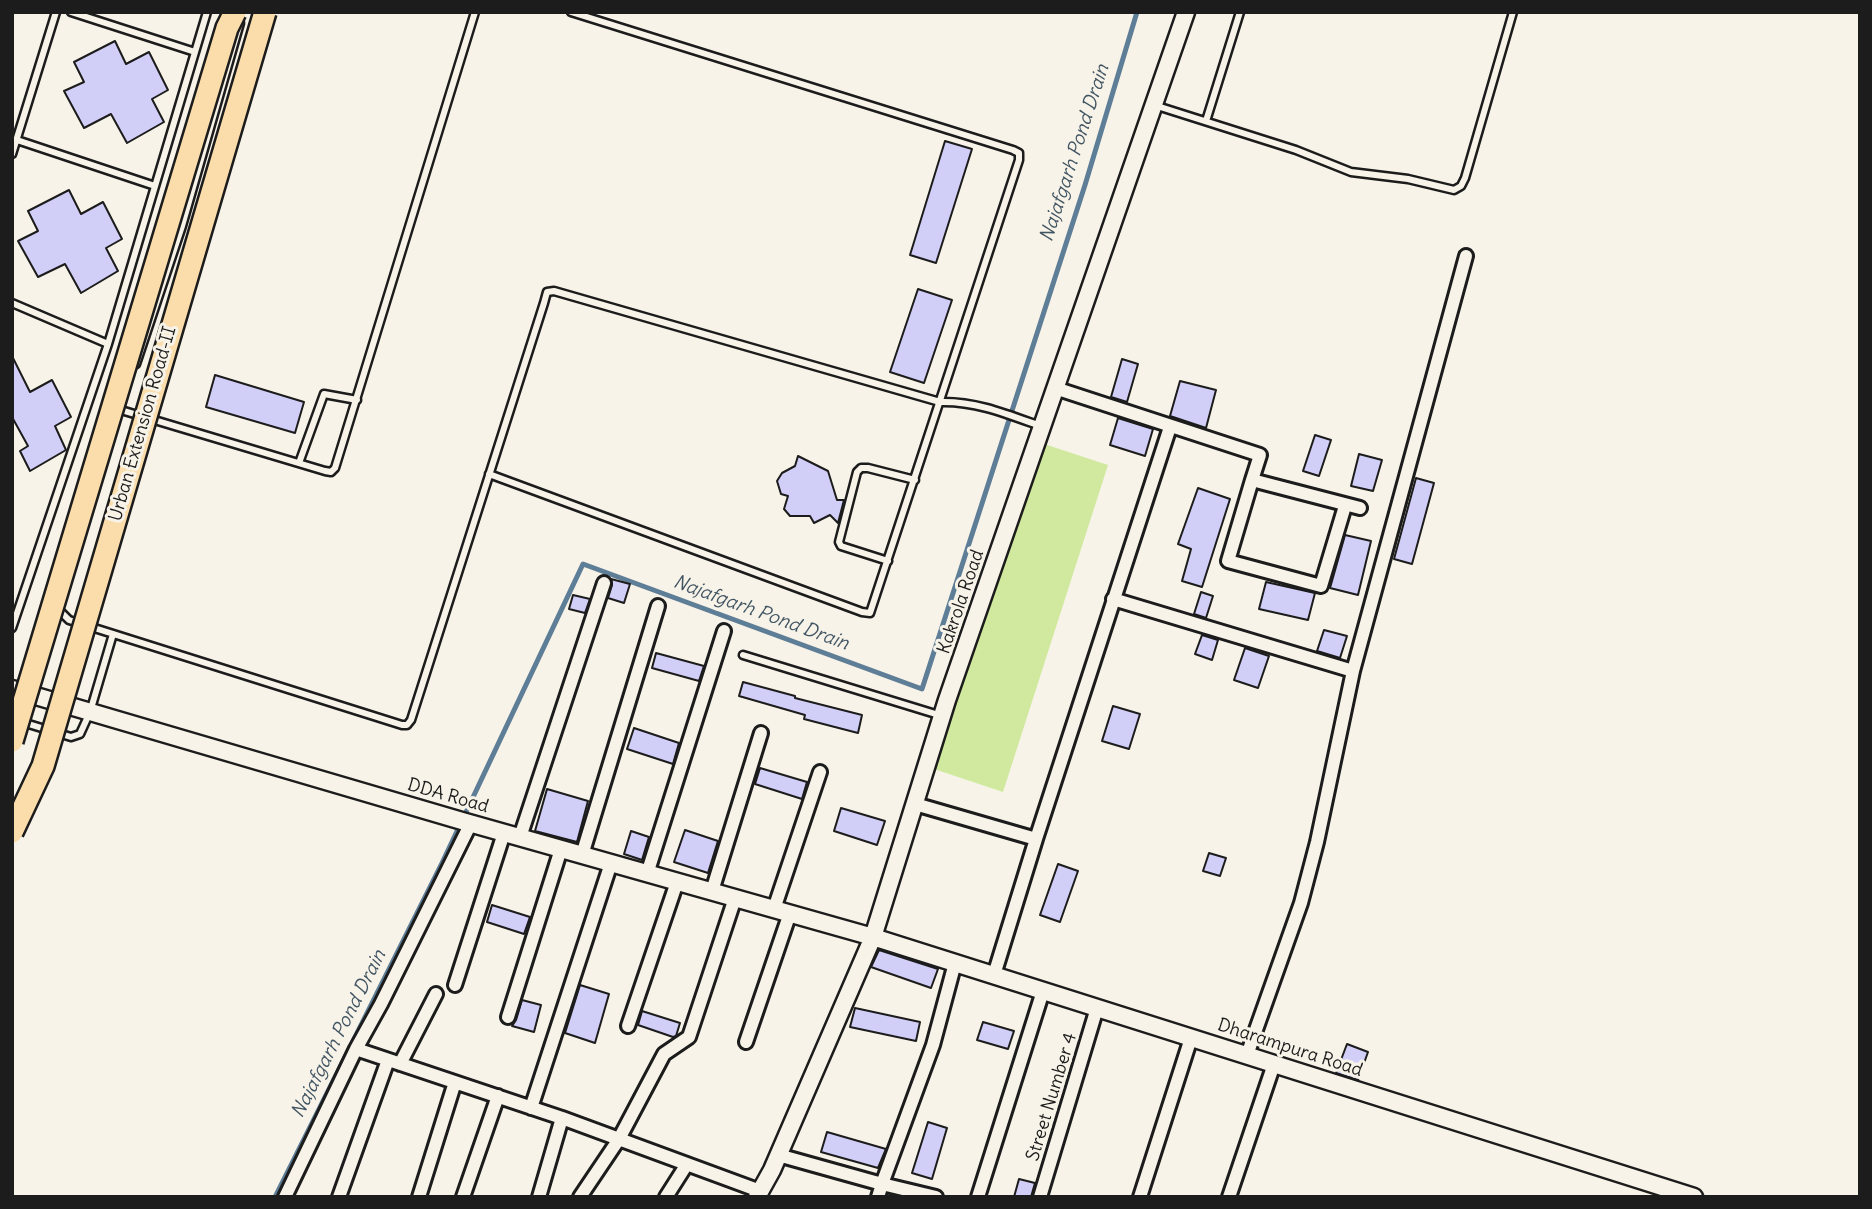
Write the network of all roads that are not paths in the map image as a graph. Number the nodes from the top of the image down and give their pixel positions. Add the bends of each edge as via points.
1 (56, 12) edge
2 (71, 12) edge
3 (207, 12) edge
4 (235, 12) edge
5 (243, 12) edge
6 (265, 12) edge
7 (475, 12) edge
8 (571, 12) edge
9 (1186, 12) edge
10 (1240, 12) edge
11 (1513, 12) edge
12 (195, 52) junction
13 (1154, 105) junction
14 (1206, 121) junction
15 (17, 140) junction
16 (12, 154) edge
17 (155, 186) junction
18 (1466, 256) dead end
19 (12, 303) edge
20 (108, 344) junction
21 (134, 370) dead end
22 (1055, 388) junction
23 (126, 397) dead end
24 (356, 400) junction
25 (940, 402) junction
26 (121, 410) junction
27 (117, 423) dead end
28 (1042, 426) junction
29 (1170, 427) junction
30 (113, 436) dead end
31 (299, 463) junction
32 (489, 474) junction
33 (915, 480) junction
34 (1252, 480) junction
35 (1345, 506) junction
36 (1360, 508) dead end
37 (888, 561) junction
38 (604, 583) dead end
39 (1113, 599) junction
40 (658, 606) dead end
41 (12, 628) edge
42 (724, 631) dead end
43 (113, 634) junction
44 (743, 655) dead end
45 (1353, 671) junction
46 (12, 689) edge
47 (90, 712) junction
48 (943, 716) junction
49 (12, 719) edge
50 (761, 733) dead end
51 (12, 741) edge
52 (820, 772) dead end
53 (915, 804) junction
54 (462, 821) junction
55 (12, 832) edge
56 (512, 835) junction
57 (1036, 839) junction
58 (561, 849) junction
59 (583, 855) junction
60 (611, 863) junction
61 (647, 874) junction
62 (677, 882) junction
63 (712, 891) junction
64 (735, 898) junction
65 (782, 911) junction
66 (873, 937) junction
67 (955, 963) junction
68 (994, 975) junction
69 (455, 985) dead end
70 (1043, 991) junction
71 (436, 994) dead end
72 (1097, 1008) junction
73 (508, 1017) dead end
74 (628, 1026) dead end
75 (1191, 1038) junction
76 (746, 1042) dead end
77 (356, 1049) junction
78 (1247, 1055) junction
79 (394, 1062) junction
80 (1274, 1064) junction
81 (455, 1082) junction
82 (498, 1096) junction
83 (531, 1108) junction
84 (562, 1118) junction
85 (619, 1139) junction
86 (778, 1155) junction
87 (687, 1164) junction
88 (882, 1184) junction
89 (759, 1194) edge
90 (285, 1197) edge
91 (339, 1197) edge
92 (419, 1197) edge
93 (463, 1197) edge
94 (539, 1197) edge
95 (580, 1197) edge
96 (666, 1197) edge
97 (878, 1197) edge
98 (936, 1197) edge
99 (978, 1197) edge
100 (1040, 1197) edge
101 (1140, 1197) edge
102 (1229, 1197) edge
103 (1694, 1197) edge

1 - 15 lane
2 - 12 lane
3 - 12 lane
4 - 51 highway, Urban Extension Road-II, bridge
5 - 21 lane via 182,226
6 - 55 highway, Urban Extension Road-II, bridge via 43,766
7 - 24 lane
8 - 25 lane via 1019,153
9 - 13 street, Kakrola Road
10 - 14 lane
11 - 14 lane via 1465,178 1454,190 1351,172
12 - 17 lane
13 - 14 lane
13 - 22 street, Kakrola Road
15 - 16 lane
15 - 17 lane
17 - 20 lane
18 - 45 street
19 - 20 lane
20 - 41 lane
22 - 28 street, Kakrola Road
22 - 29 street
23 - 26 lane
24 - 31 lane via 324,394
24 - 31 lane via 335,468 331,472
25 - 28 lane via 992,408
25 - 32 lane via 554,290 547,292
25 - 33 lane
26 - 27 lane
26 - 31 lane
28 - 48 street, Kakrola Road
29 - 34 street via 1260,455
29 - 39 street
30 - 43 lane via 57,607 69,620
32 - 37 lane via 862,612 870,613 873,608
32 - 43 lane via 407,724
33 - 37 lane
33 - 37 lane via 868,468 858,472 839,542
34 - 35 street
34 - 35 street via 1228,561 1321,586
35 - 36 street
38 - 56 street
39 - 45 street
39 - 57 street
40 - 59 street
42 - 61 street
43 - 47 lane
44 - 48 lane
45 - 78 street via 1301,904
46 - 47 street, DDA Road
47 - 49 lane via 80,734 71,737
47 - 54 street, DDA Road
48 - 53 street, Kakrola Road
50 - 63 street
52 - 65 street
53 - 57 street
53 - 66 street, Kakrola Road
54 - 56 street, DDA Road
54 - 77 street via 381,1004
56 - 58 street, DDA Road
56 - 69 street
57 - 68 street
58 - 59 street, DDA Road
58 - 73 street
59 - 60 street, DDA Road
60 - 61 street, DDA Road
60 - 83 street
61 - 62 street, DDA Road
62 - 63 street, DDA Road
62 - 74 street
63 - 64 street, DDA Road
64 - 65 street, DDA Road
64 - 85 street via 689,1037 664,1054
65 - 66 street, DDA Road
65 - 76 street
66 - 67 street, Dharampura Road
66 - 86 street, Kakrola Road
67 - 68 street, Dharampura Road
67 - 88 street via 933,1045
68 - 70 street, Dharampura Road
70 - 72 street, Dharampura Road
70 - 99 street
71 - 79 street
72 - 75 street, Dharampura Road
72 - 100 street, Street Number 4
75 - 78 street, Dharampura Road
75 - 101 street
77 - 79 street
77 - 90 street
78 - 80 street, Dharampura Road
79 - 81 street
79 - 91 street
80 - 102 street
80 - 103 street, Dharampura Road
81 - 82 street
81 - 92 street
82 - 83 street
82 - 93 street
83 - 84 street
84 - 85 street
84 - 94 street
85 - 87 street
85 - 95 street
86 - 88 street
86 - 89 street, Kakrola Road
87 - 89 street
87 - 96 street
88 - 97 street
88 - 98 street

